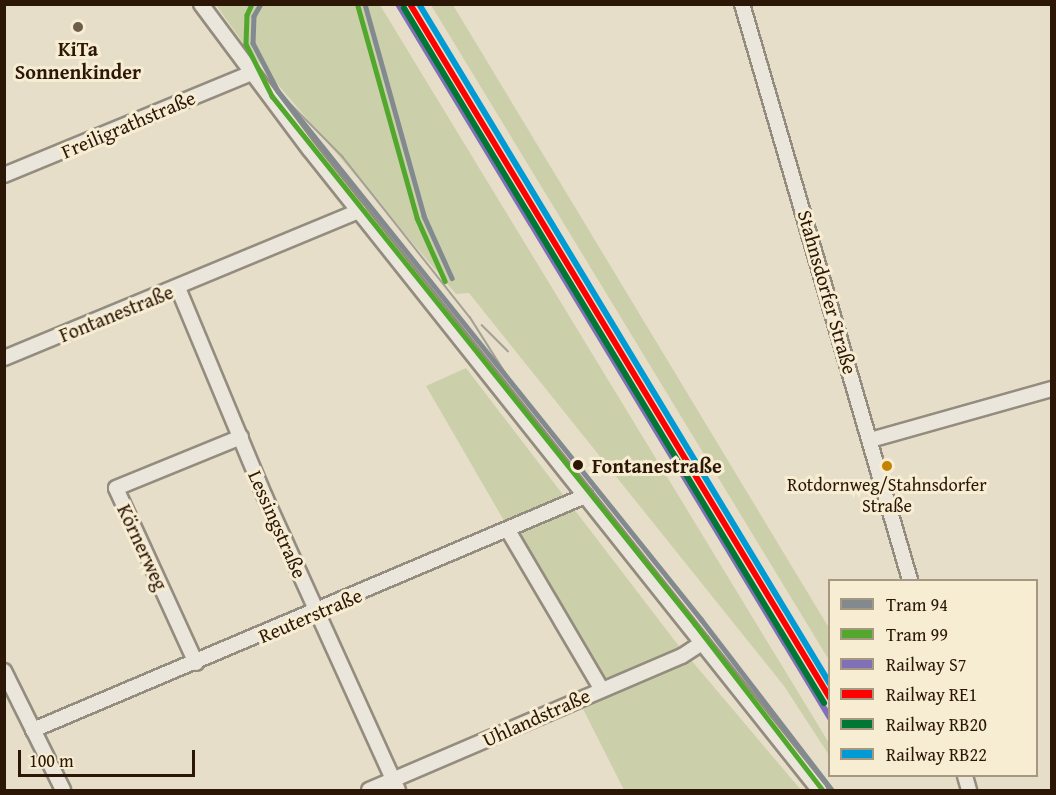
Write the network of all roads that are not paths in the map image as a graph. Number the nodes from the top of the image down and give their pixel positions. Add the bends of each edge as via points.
1 (201, 4) edge
2 (742, 4) edge
3 (251, 73) junction
4 (4, 175) edge
5 (359, 211) junction
6 (178, 288) junction
7 (4, 358) edge
8 (1052, 389) edge
9 (241, 437) junction
10 (870, 440) junction
11 (585, 496) junction
12 (509, 532) junction
13 (910, 579) edge
14 (317, 612) junction
15 (702, 643) junction
16 (196, 663) junction
17 (4, 671) edge
18 (601, 688) junction
19 (33, 730) junction
20 (395, 785) edge
21 (63, 790) edge
22 (369, 790) edge
23 (819, 790) edge

1 - 3 street
2 - 10 street, Stahnsdorfer Straße
3 - 4 street, Freiligrathstraße
3 - 5 street
5 - 6 street, Fontanestraße
5 - 11 street
6 - 7 street, Fontanestraße
6 - 9 street, Lessingstraße
8 - 10 street
9 - 14 street, Lessingstraße
9 - 16 street, Körnerweg via 116,488
10 - 13 street, Stahnsdorfer Straße
11 - 12 street, Reuterstraße
11 - 15 street
12 - 14 street, Reuterstraße
12 - 18 street
14 - 16 street, Reuterstraße
14 - 20 street, Lessingstraße
15 - 18 street, Uhlandstraße via 682,656
15 - 23 street
16 - 19 street, Reuterstraße
17 - 19 street
18 - 20 street, Uhlandstraße
19 - 21 street
20 - 22 street, Uhlandstraße

